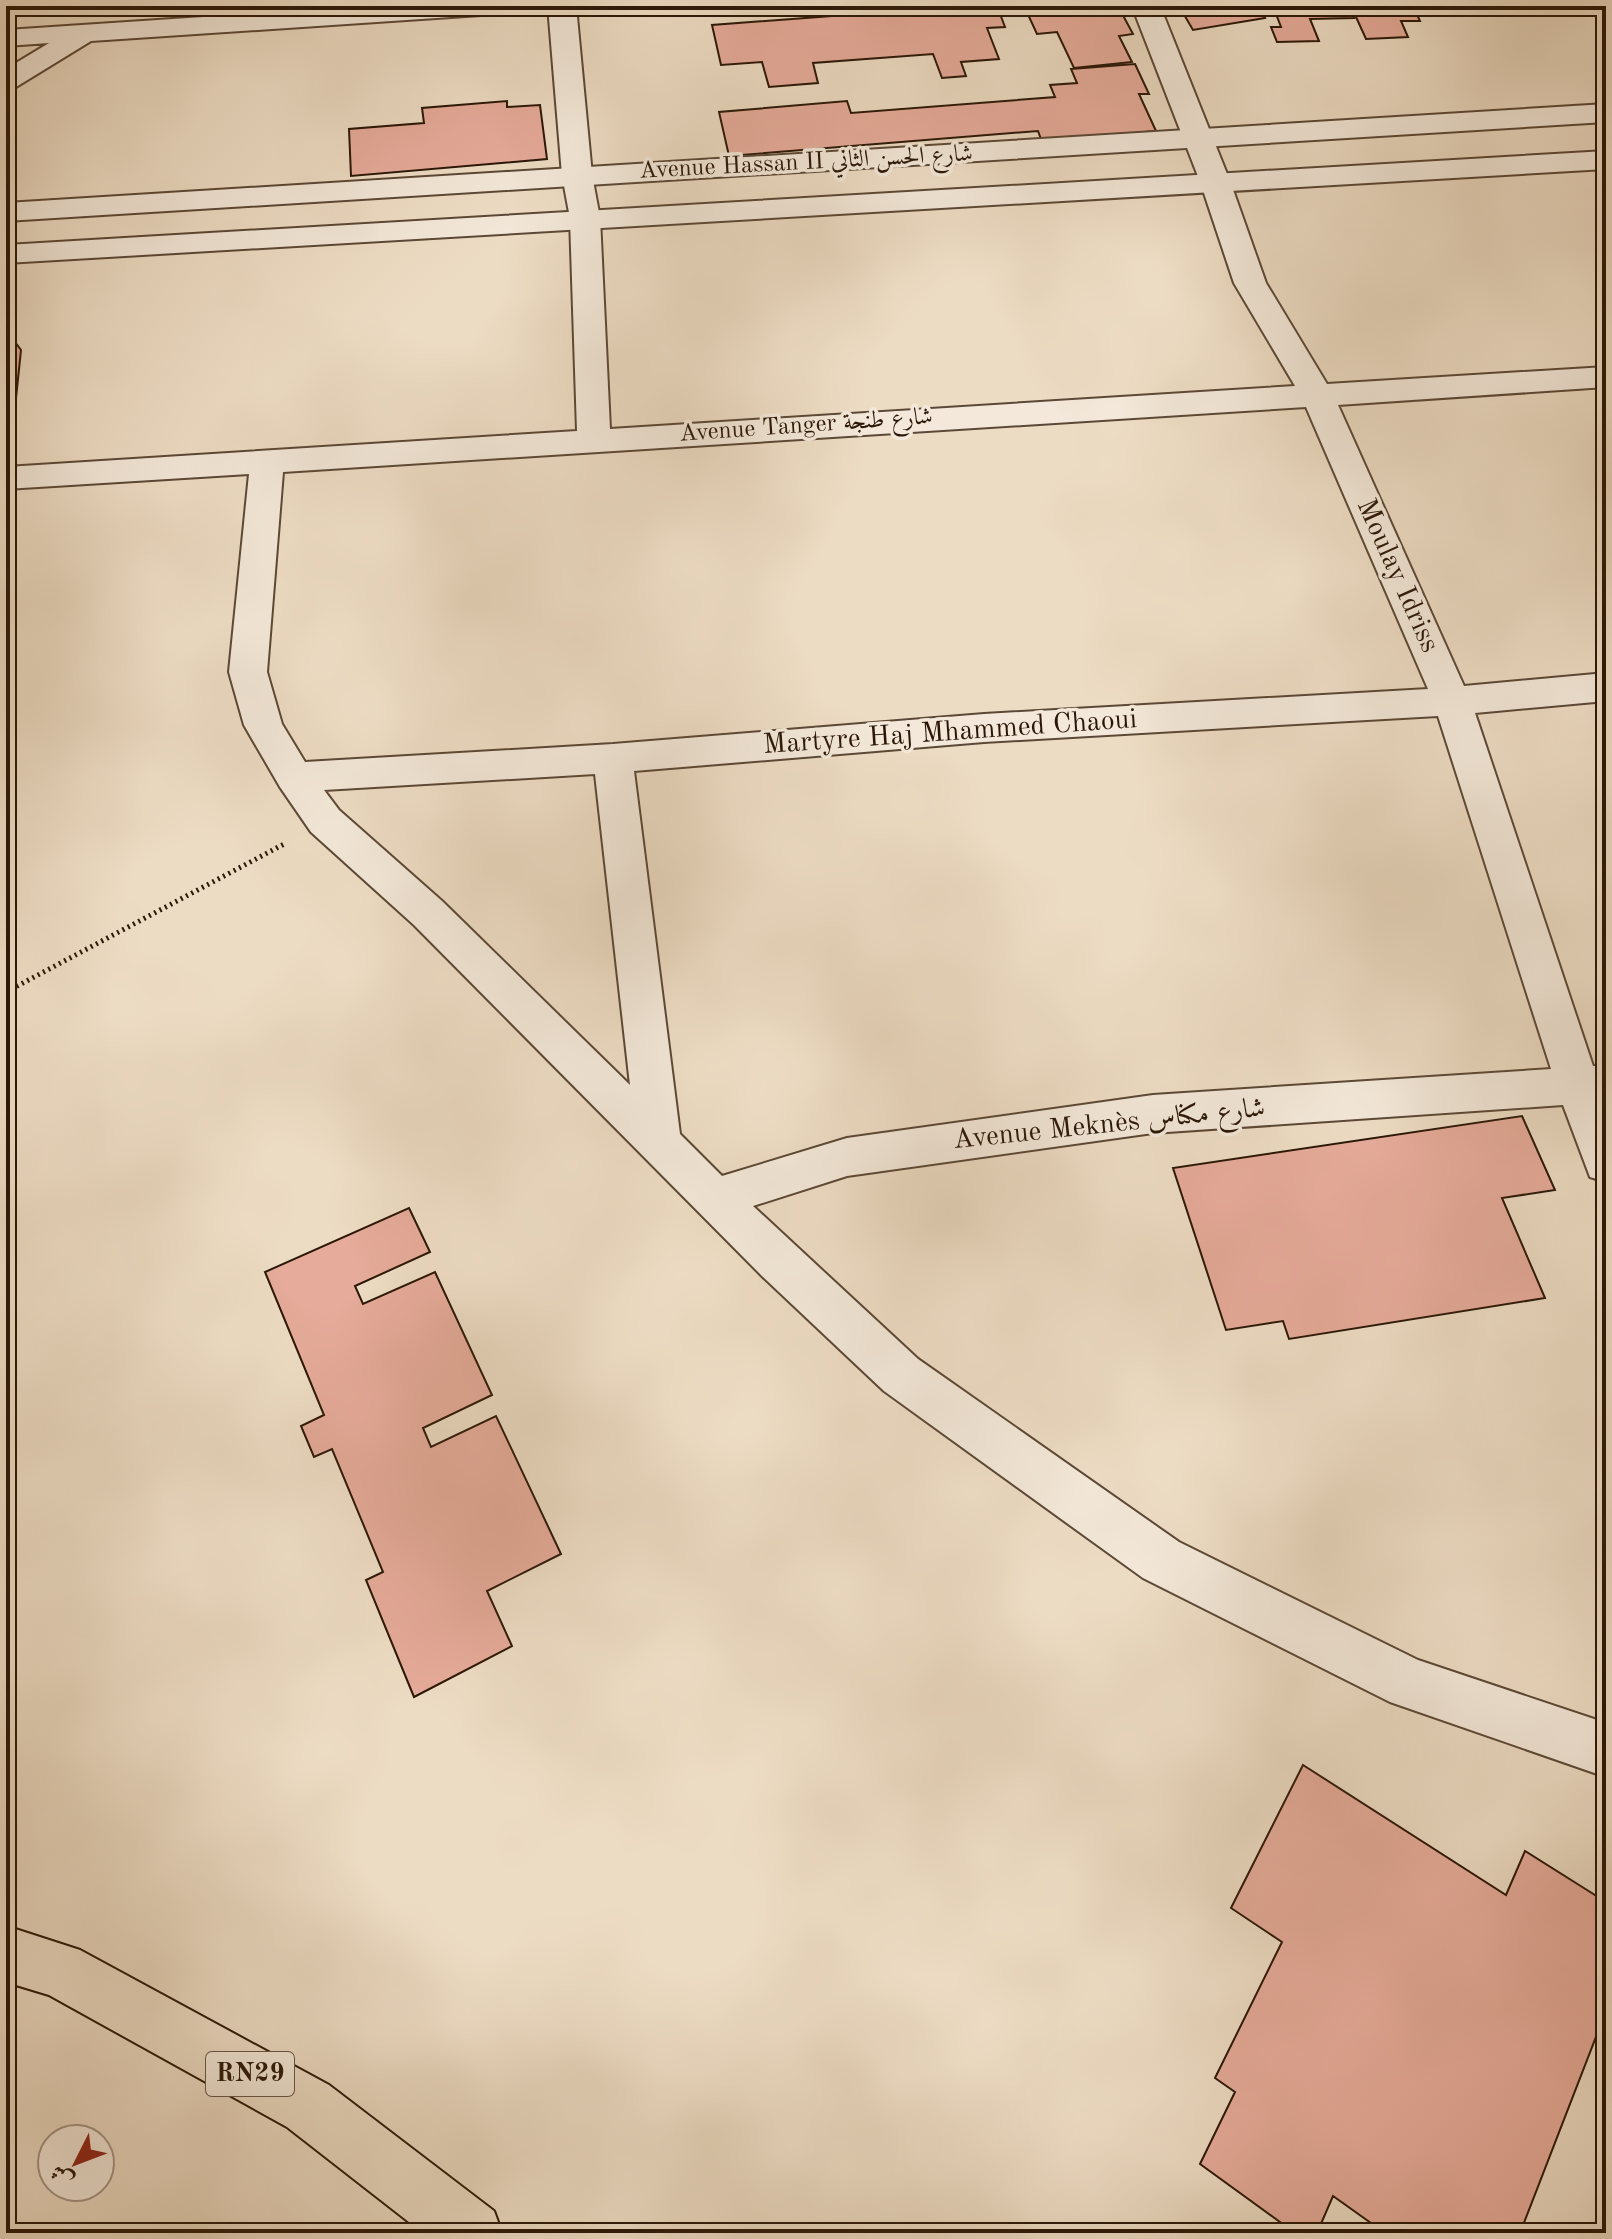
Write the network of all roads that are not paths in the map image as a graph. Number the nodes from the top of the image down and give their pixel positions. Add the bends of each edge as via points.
1 (138, 6) edge
2 (496, 6) edge
3 (562, 6) edge
4 (1146, 6) edge
5 (86, 34) junction
6 (6, 38) edge
7 (6, 81) edge
8 (1606, 113) edge
9 (1199, 141) junction
10 (1606, 160) edge
11 (577, 175) junction
12 (1216, 184) junction
13 (6, 212) edge
14 (585, 218) junction
15 (6, 254) edge
16 (1606, 377) edge
17 (1318, 397) junction
18 (594, 439) junction
19 (267, 462) junction
20 (6, 478) edge
21 (1606, 687) edge
22 (1452, 701) junction
23 (613, 758) junction
24 (294, 777) junction
25 (1592, 1085) edge
26 (659, 1146) junction
27 (1606, 1163) edge
28 (714, 1198) junction
29 (1606, 1750) edge
30 (6, 1954) edge
31 (472, 2233) edge

1 - 5 street
2 - 5 street
3 - 11 street
4 - 9 street, Moulay Idriss
5 - 6 street
5 - 7 street
8 - 9 street, Avenue Hassan II شارع الحسن الثاني
9 - 11 street, Avenue Hassan II شارع الحسن الثاني
9 - 12 street, Moulay Idriss
10 - 12 street, Avenue Hassan II شارع الحسن الثاني
11 - 13 street, Avenue Hassan II شارع الحسن الثاني
11 - 14 street
12 - 14 street, Avenue Hassan II شارع الحسن الثاني
12 - 17 street, Moulay Idriss via 1250,283
14 - 15 street, Avenue Hassan II شارع الحسن الثاني
14 - 18 street
16 - 17 street, Avenue Tanger شارع طنجة
17 - 18 street, Avenue Tanger شارع طنجة
17 - 22 street, Moulay Idriss
18 - 19 street, Avenue Tanger شارع طنجة
19 - 20 street, Avenue Tanger شارع طنجة
19 - 24 street via 248,672 263,725
21 - 22 street, Martyre Haj Mhammed Chaoui
22 - 23 street, Martyre Haj Mhammed Chaoui via 984,728
22 - 25 street, Moulay Idriss
23 - 24 street, Martyre Haj Mhammed Chaoui
23 - 26 street
24 - 26 street via 325,821 428,913
25 - 27 street, Moulay Idriss
25 - 28 street, Avenue Meknès شارع مكناس via 1153,1114 847,1157
26 - 28 street
28 - 29 street via 901,1375 1161,1560 1409,1683
30 - 31 main road, RN29 via 60,1970 308,2106

